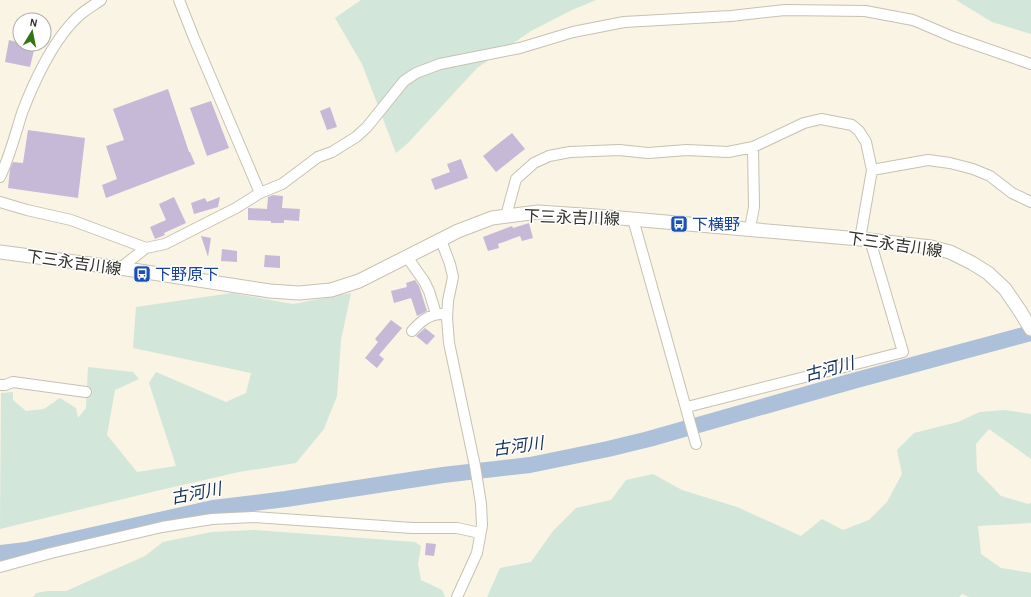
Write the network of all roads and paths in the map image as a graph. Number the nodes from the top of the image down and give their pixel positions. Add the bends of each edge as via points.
1 (101, 0) edge
2 (179, 0) edge
3 (1031, 64) edge
4 (753, 147) junction
5 (872, 170) junction
6 (0, 177) edge
7 (260, 193) junction
8 (0, 202) edge
9 (1031, 202) edge
10 (506, 216) junction
11 (633, 219) junction
12 (750, 228) junction
13 (865, 239) junction
14 (441, 240) junction
15 (146, 248) junction
16 (0, 252) edge
17 (407, 257) junction
18 (120, 268) junction
19 (436, 314) junction
20 (447, 314) junction
21 (1031, 330) edge
22 (412, 331) dead end
23 (0, 385) edge
24 (86, 392) dead end
25 (687, 409) junction
26 (696, 444) dead end
27 (480, 533) junction
28 (0, 567) edge
29 (457, 597) edge

1 - 6 street via 66,29 41,70
2 - 7 street
3 - 7 street via 953,37 914,20 866,11 785,10 624,22 573,32 520,48 440,64 416,73 404,81 356,137 332,152 318,157 282,184
4 - 5 street via 804,123 821,119 834,120 852,125 859,131 866,142
4 - 10 street via 728,152 687,150 648,153 619,150 570,152 549,156 534,163 516,179
4 - 12 street via 754,207
5 - 9 street via 928,160 950,163 990,176 1012,193
5 - 13 street
7 - 15 street via 165,244
8 - 15 street via 71,220
10 - 11 main road, 下三永吉川線 via 538,212
10 - 14 main road, 下三永吉川線 via 492,218
11 - 12 main road, 下三永吉川線
11 - 25 street
12 - 13 main road, 下三永吉川線
13 - 21 main road, 下三永吉川線 via 937,249 950,252 972,263 988,273 1004,289
13 - 25 street via 903,352
14 - 17 main road, 下三永吉川線
14 - 20 street via 453,277
15 - 18 street
16 - 18 main road, 下三永吉川線
17 - 18 main road, 下三永吉川線 via 359,281 331,290 299,293 270,291
17 - 19 street via 424,281
19 - 20 street
19 - 22 street via 423,320
20 - 27 street via 449,342 480,490
23 - 24 street via 13,382
25 - 26 street
27 - 28 street via 457,528 412,528 253,517 212,519 162,527
27 - 29 street via 477,553

